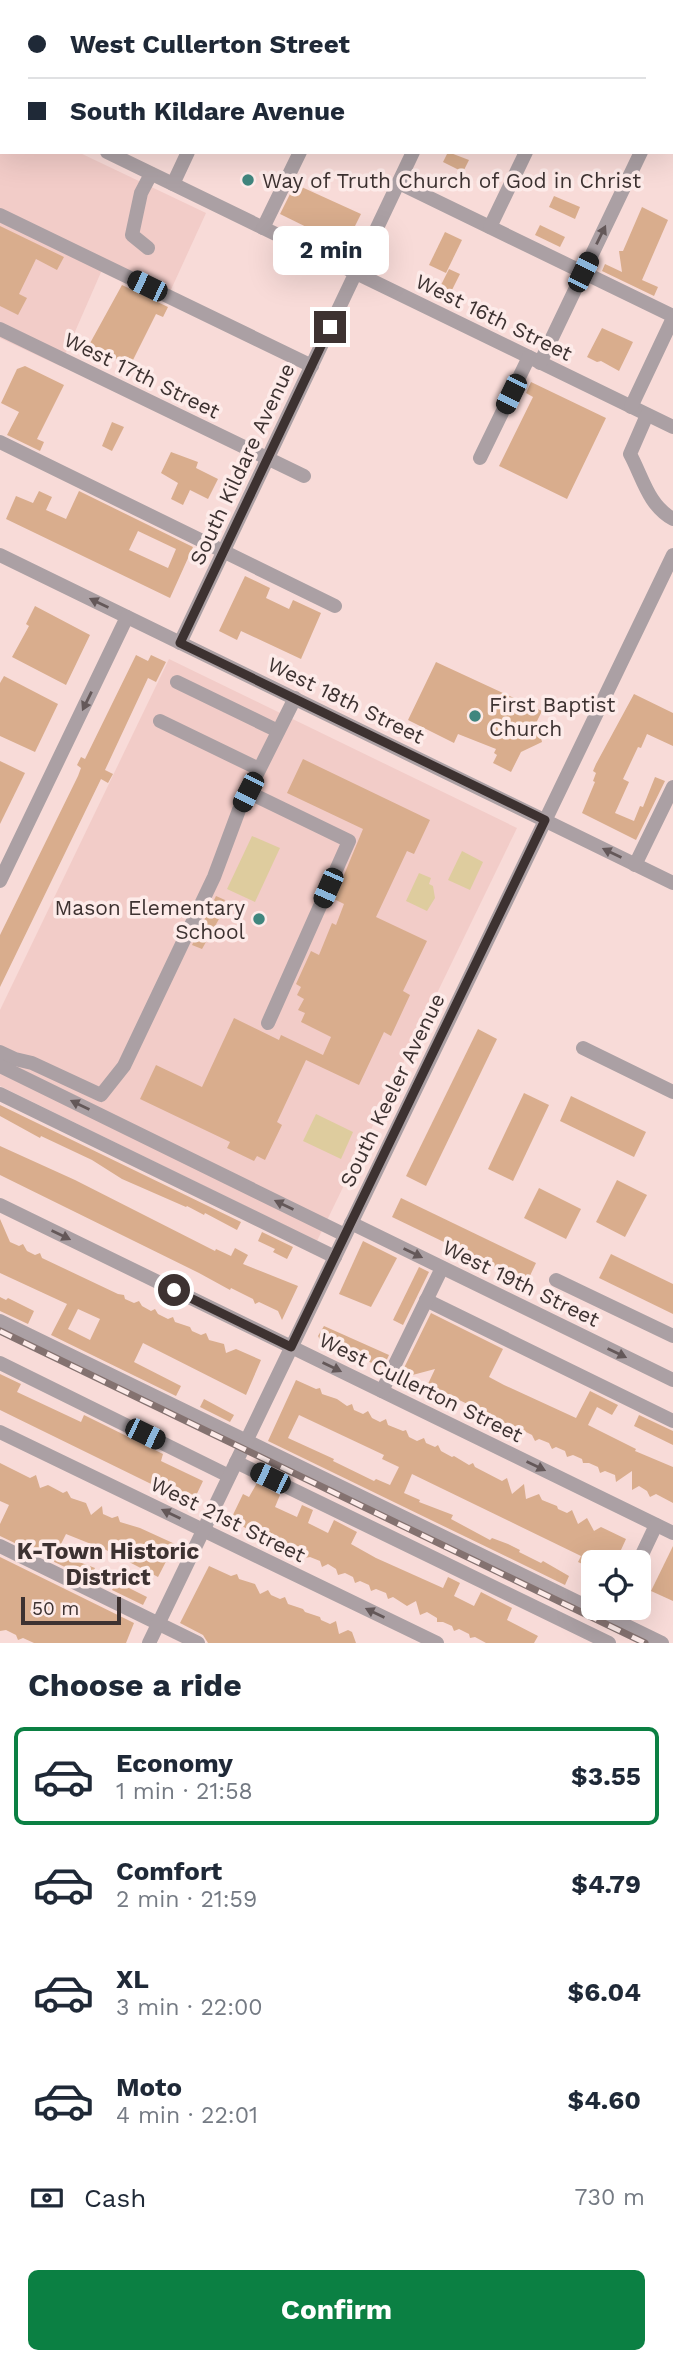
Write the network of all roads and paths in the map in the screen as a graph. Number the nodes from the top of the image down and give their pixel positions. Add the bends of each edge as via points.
1 (111, 154) edge
2 (187, 154) edge
3 (299, 154) edge
4 (412, 154) edge
5 (525, 154) edge
6 (640, 154) edge
7 (151, 174) junction
8 (399, 183) junction
9 (173, 184) junction
10 (0, 215) edge
11 (490, 227) junction
12 (264, 228) junction
13 (148, 248) dead end
14 (583, 272) junction
15 (356, 273) junction
16 (673, 317) edge
17 (0, 329) edge
18 (535, 360) junction
19 (312, 366) junction
20 (631, 407) junction
21 (647, 415) junction
22 (673, 427) edge
23 (0, 442) edge
24 (268, 458) junction
25 (480, 458) dead end
26 (304, 476) dead end
27 (673, 519) edge
28 (223, 552) junction
29 (0, 555) edge
30 (673, 555) edge
31 (335, 607) dead end
32 (127, 617) junction
33 (180, 643) junction
34 (177, 682) dead end
35 (295, 698) junction
36 (160, 721) dead end
37 (278, 731) junction
38 (259, 769) junction
39 (673, 787) edge
40 (248, 792) junction
41 (545, 820) junction
42 (635, 865) junction
43 (0, 881) edge
44 (673, 883) edge
45 (268, 1023) dead end
46 (583, 1048) dead end
47 (0, 1052) edge
48 (0, 1066) edge
49 (673, 1092) edge
50 (0, 1094) edge
51 (0, 1205) edge
52 (348, 1229) junction
53 (335, 1257) junction
54 (442, 1268) junction
55 (556, 1280) dead end
56 (426, 1300) junction
57 (0, 1321) edge
58 (673, 1336) edge
59 (291, 1347) junction
60 (0, 1363) edge
61 (673, 1380) edge
62 (382, 1391) junction
63 (673, 1420) edge
64 (0, 1432) edge
65 (247, 1441) junction
66 (236, 1462) junction
67 (229, 1476) junction
68 (656, 1525) junction
69 (203, 1530) junction
70 (673, 1533) edge
71 (0, 1546) edge
72 (644, 1550) edge
73 (581, 1598) edge
74 (611, 1620) edge
75 (624, 1620) edge
76 (158, 1624) junction
77 (603, 1642) edge
78 (149, 1643) edge
79 (198, 1643) edge
80 (437, 1643) edge
81 (662, 1643) edge

1 - 7 street, West 16th Street
2 - 9 street
3 - 12 street
4 - 8 street, South Kildare Avenue
5 - 11 street
14 -> 6 street
7 - 9 street, West 16th Street
7 - 13 street via 141,193 132,236
8 - 11 street
8 - 15 street, South Kildare Avenue
9 - 12 street, West 16th Street
10 - 19 street
11 - 14 street
12 - 15 street, West 16th Street
14 - 16 street
14 - 18 street
15 - 18 street, West 16th Street
15 - 19 street, South Kildare Avenue
16 - 20 street
17 - 24 street, West 17th Street
18 - 20 street, West 16th Street
18 - 25 street
19 - 24 street, South Kildare Avenue
20 - 21 street, West 16th Street
21 - 22 street, West 16th Street
21 - 27 street via 630,454 656,508
23 - 28 street
24 - 26 street, West 17th Street
24 - 28 street, South Kildare Avenue
28 - 31 street
28 - 33 street, South Kildare Avenue
32 -> 29 street, West 18th Street
30 - 41 street, South Keeler Avenue
32 - 33 street, West 18th Street
32 -> 43 street
33 - 35 street, West 18th Street
34 - 37 street
35 - 37 street
35 - 41 street, West 18th Street
36 - 38 street
37 - 38 street
38 - 40 street
39 - 42 street
40 - 45 street via 349,841
40 - 47 street via 214,877 131,1054 101,1095
42 -> 41 street, West 18th Street
41 - 52 street, South Keeler Avenue
42 - 44 street, West 18th Street
46 - 49 street
52 -> 48 street, West 19th Street
50 - 53 street
51 -> 59 street, West Cullerton Street
52 - 53 street, South Keeler Avenue
52 -> 54 street, West 19th Street
53 - 59 street, South Keeler Avenue
54 - 56 street
54 -> 61 street, West 19th Street
55 - 58 street
56 - 62 street
56 - 63 street
57 - 65 street
59 -> 62 street, West Cullerton Street
59 - 65 street, South Keeler Avenue
60 - 67 street
62 -> 68 street, West Cullerton Street
69 -> 64 street, West 21st Street
65 - 66 street, South Keeler Avenue
65 - 73 street
66 - 67 street, South Keeler Avenue
66 - 77 street
67 - 69 street, South Keeler Avenue
68 - 70 street, West Cullerton Street
68 - 72 street
69 - 76 street, South Keeler Avenue
80 -> 69 street, West 21st Street
71 - 76 street
74 - 77 street
75 - 81 street
76 - 78 street, South Keeler Avenue
76 - 79 street

